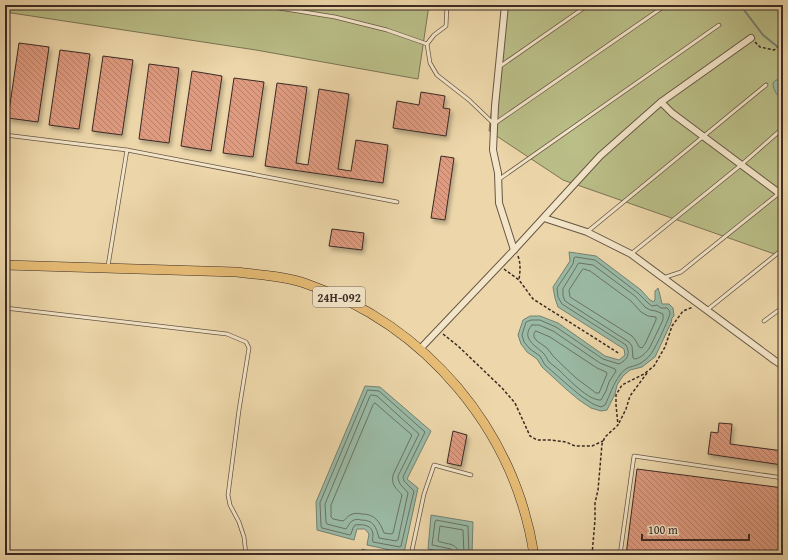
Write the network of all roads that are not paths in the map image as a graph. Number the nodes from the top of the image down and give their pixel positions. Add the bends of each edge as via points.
1 (260, 5) edge
2 (447, 5) edge
3 (588, 5) edge
4 (666, 5) edge
5 (506, 6) edge
6 (719, 25) dead end
7 (751, 38) road end
8 (427, 44) junction
9 (499, 67) junction
10 (766, 85) dead end
11 (661, 102) junction
12 (494, 124) junction
13 (783, 128) edge
14 (5, 135) edge
15 (703, 136) junction
16 (127, 150) junction
17 (741, 165) junction
18 (498, 180) junction
19 (782, 193) edge
20 (397, 202) dead end
21 (544, 218) junction
22 (588, 232) junction
23 (783, 249) edge
24 (514, 250) junction
25 (632, 254) junction
26 (5, 265) edge
27 (108, 268) junction
28 (663, 278) junction
29 (783, 306) edge
30 (5, 308) edge
31 (705, 309) junction
32 (764, 321) dead end
33 (420, 349) junction
34 (783, 364) edge
35 (470, 475) dead end
36 (783, 478) edge
37 (246, 555) edge
38 (411, 555) edge
39 (534, 555) edge
40 (620, 555) edge

1 - 8 lane via 335,17 387,30
2 - 8 lane via 446,26
3 - 9 lane
4 - 12 lane
5 - 9 street
6 - 18 lane
7 - 11 street
8 - 12 lane via 430,63 438,75
9 - 12 street
10 - 15 lane
11 - 15 street
11 - 21 street via 600,156
12 - 18 street via 493,150
13 - 17 lane
14 - 16 lane
15 - 17 street
15 - 22 lane
16 - 20 lane
16 - 27 lane
17 - 19 street
17 - 25 lane
18 - 24 street via 499,203
19 - 28 lane via 681,272
21 - 22 street
21 - 24 street
22 - 25 street
23 - 31 lane
24 - 33 street
25 - 28 street
26 - 27 main road, 24Н-092
27 - 33 main road, 24Н-092 via 236,272 300,282 358,306 401,333
28 - 31 street
29 - 32 lane
30 - 37 lane via 227,334 246,342 249,348 228,495 230,506 244,537
31 - 34 street
33 - 39 main road, 24Н-092 via 461,391 496,442 518,491 527,518
35 - 38 lane via 434,465 424,494
36 - 40 lane via 634,456

